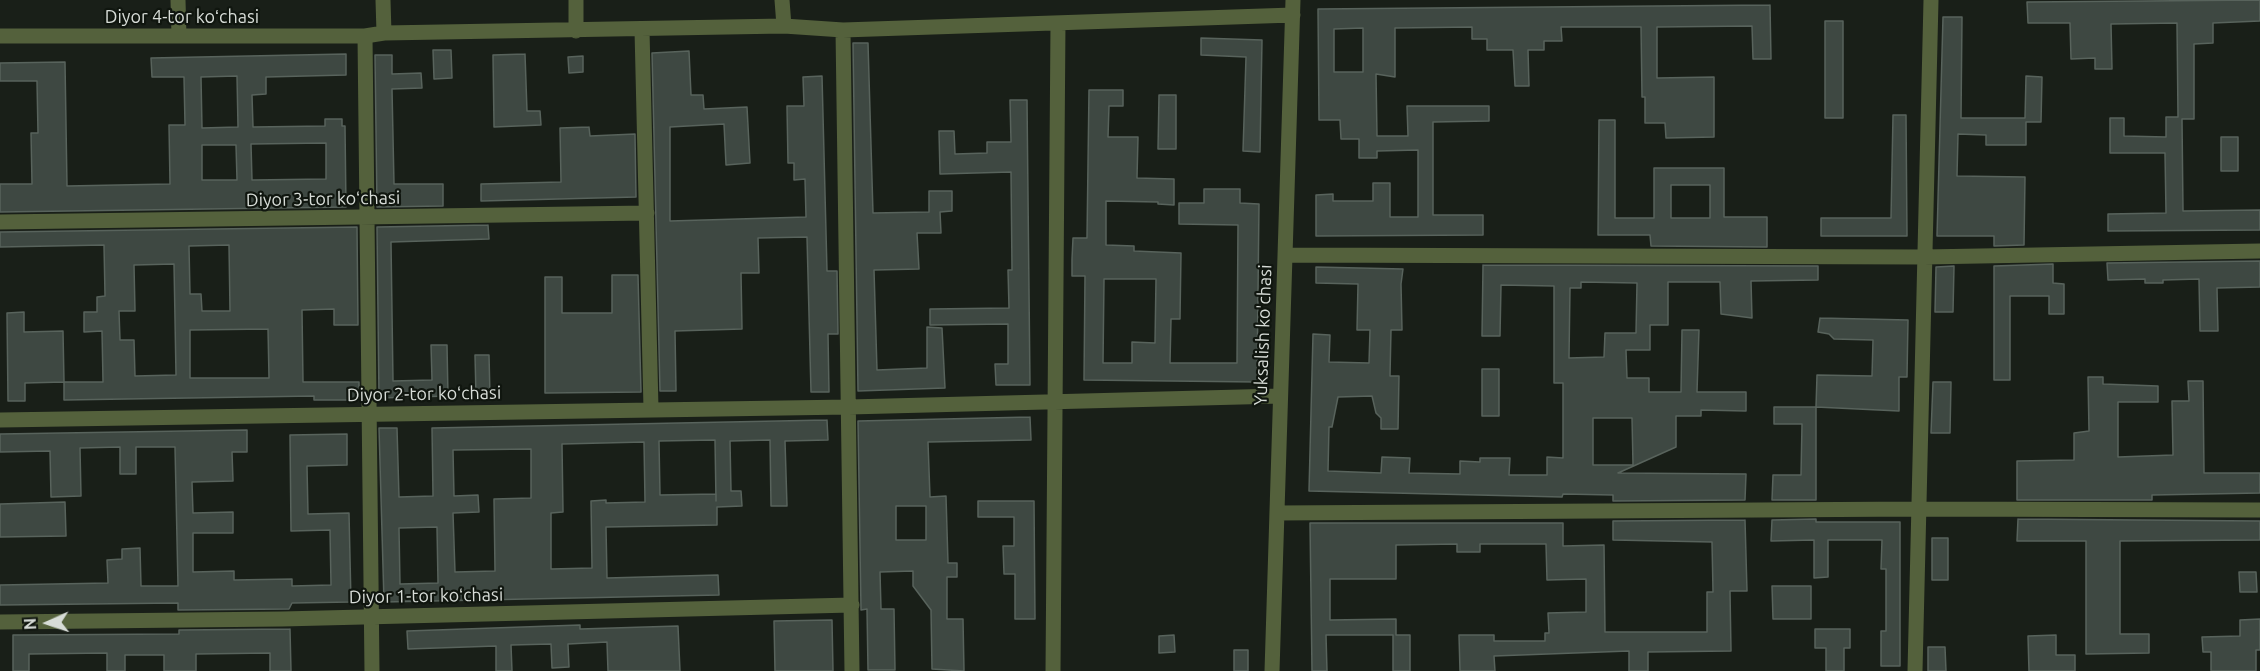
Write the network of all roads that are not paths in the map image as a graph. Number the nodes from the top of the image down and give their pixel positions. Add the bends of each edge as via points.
1 (178, 0) edge
2 (383, 0) edge
3 (576, 0) edge
4 (782, 0) edge
5 (1931, 0) edge
6 (1293, 8) edge
7 (1058, 23) junction
8 (784, 26) junction
9 (642, 30) junction
10 (843, 30) junction
11 (576, 31) junction
12 (384, 33) junction
13 (0, 36) edge
14 (178, 36) junction
15 (364, 36) junction
16 (647, 213) junction
17 (366, 219) junction
18 (0, 222) edge
19 (2260, 251) edge
20 (1285, 255) junction
21 (1924, 258) junction
22 (1280, 396) junction
23 (1056, 402) junction
24 (849, 407) junction
25 (651, 409) junction
26 (369, 414) junction
27 (0, 420) edge
28 (1919, 508) junction
29 (2260, 510) edge
30 (1277, 513) junction
31 (852, 605) junction
32 (372, 617) junction
33 (0, 622) edge
34 (372, 671) edge
35 (852, 671) edge
36 (1053, 671) edge
37 (1272, 671) edge
38 (1915, 671) edge

1 - 14 street
2 - 12 street
3 - 11 street
4 - 8 street
5 - 21 street
6 - 7 street, Diyor 4-tor koʻchasi
6 - 20 street, Yuksalish ko'chasi
7 - 10 street, Diyor 4-tor koʻchasi
7 - 23 street
8 - 9 street, Diyor 4-tor koʻchasi
8 - 10 street, Diyor 4-tor koʻchasi
9 - 11 street, Diyor 4-tor koʻchasi
9 - 16 street
10 - 24 street
11 - 12 street, Diyor 4-tor koʻchasi
12 - 15 street, Diyor 4-tor koʻchasi
13 - 14 street, Diyor 4-tor koʻchasi
14 - 15 street, Diyor 4-tor koʻchasi
15 - 17 street
16 - 17 street, Diyor 3-tor koʻchasi
16 - 25 street
17 - 18 street, Diyor 3-tor koʻchasi
17 - 26 street
19 - 21 street
20 - 21 street
20 - 22 street, Yuksalish ko'chasi
21 - 28 street
22 - 23 street, Diyor 2-tor koʻchasi
22 - 30 street, Yuksalish ko'chasi
23 - 24 street, Diyor 2-tor koʻchasi
23 - 36 street
24 - 25 street, Diyor 2-tor koʻchasi
24 - 31 street
25 - 26 street, Diyor 2-tor koʻchasi
26 - 27 street, Diyor 2-tor koʻchasi
26 - 32 street
28 - 29 street
28 - 30 street
28 - 38 street
30 - 37 street, Yuksalish ko'chasi
31 - 32 street, Diyor 1-tor koʻchasi
31 - 35 street
32 - 33 street, Diyor 1-tor koʻchasi
32 - 34 street

